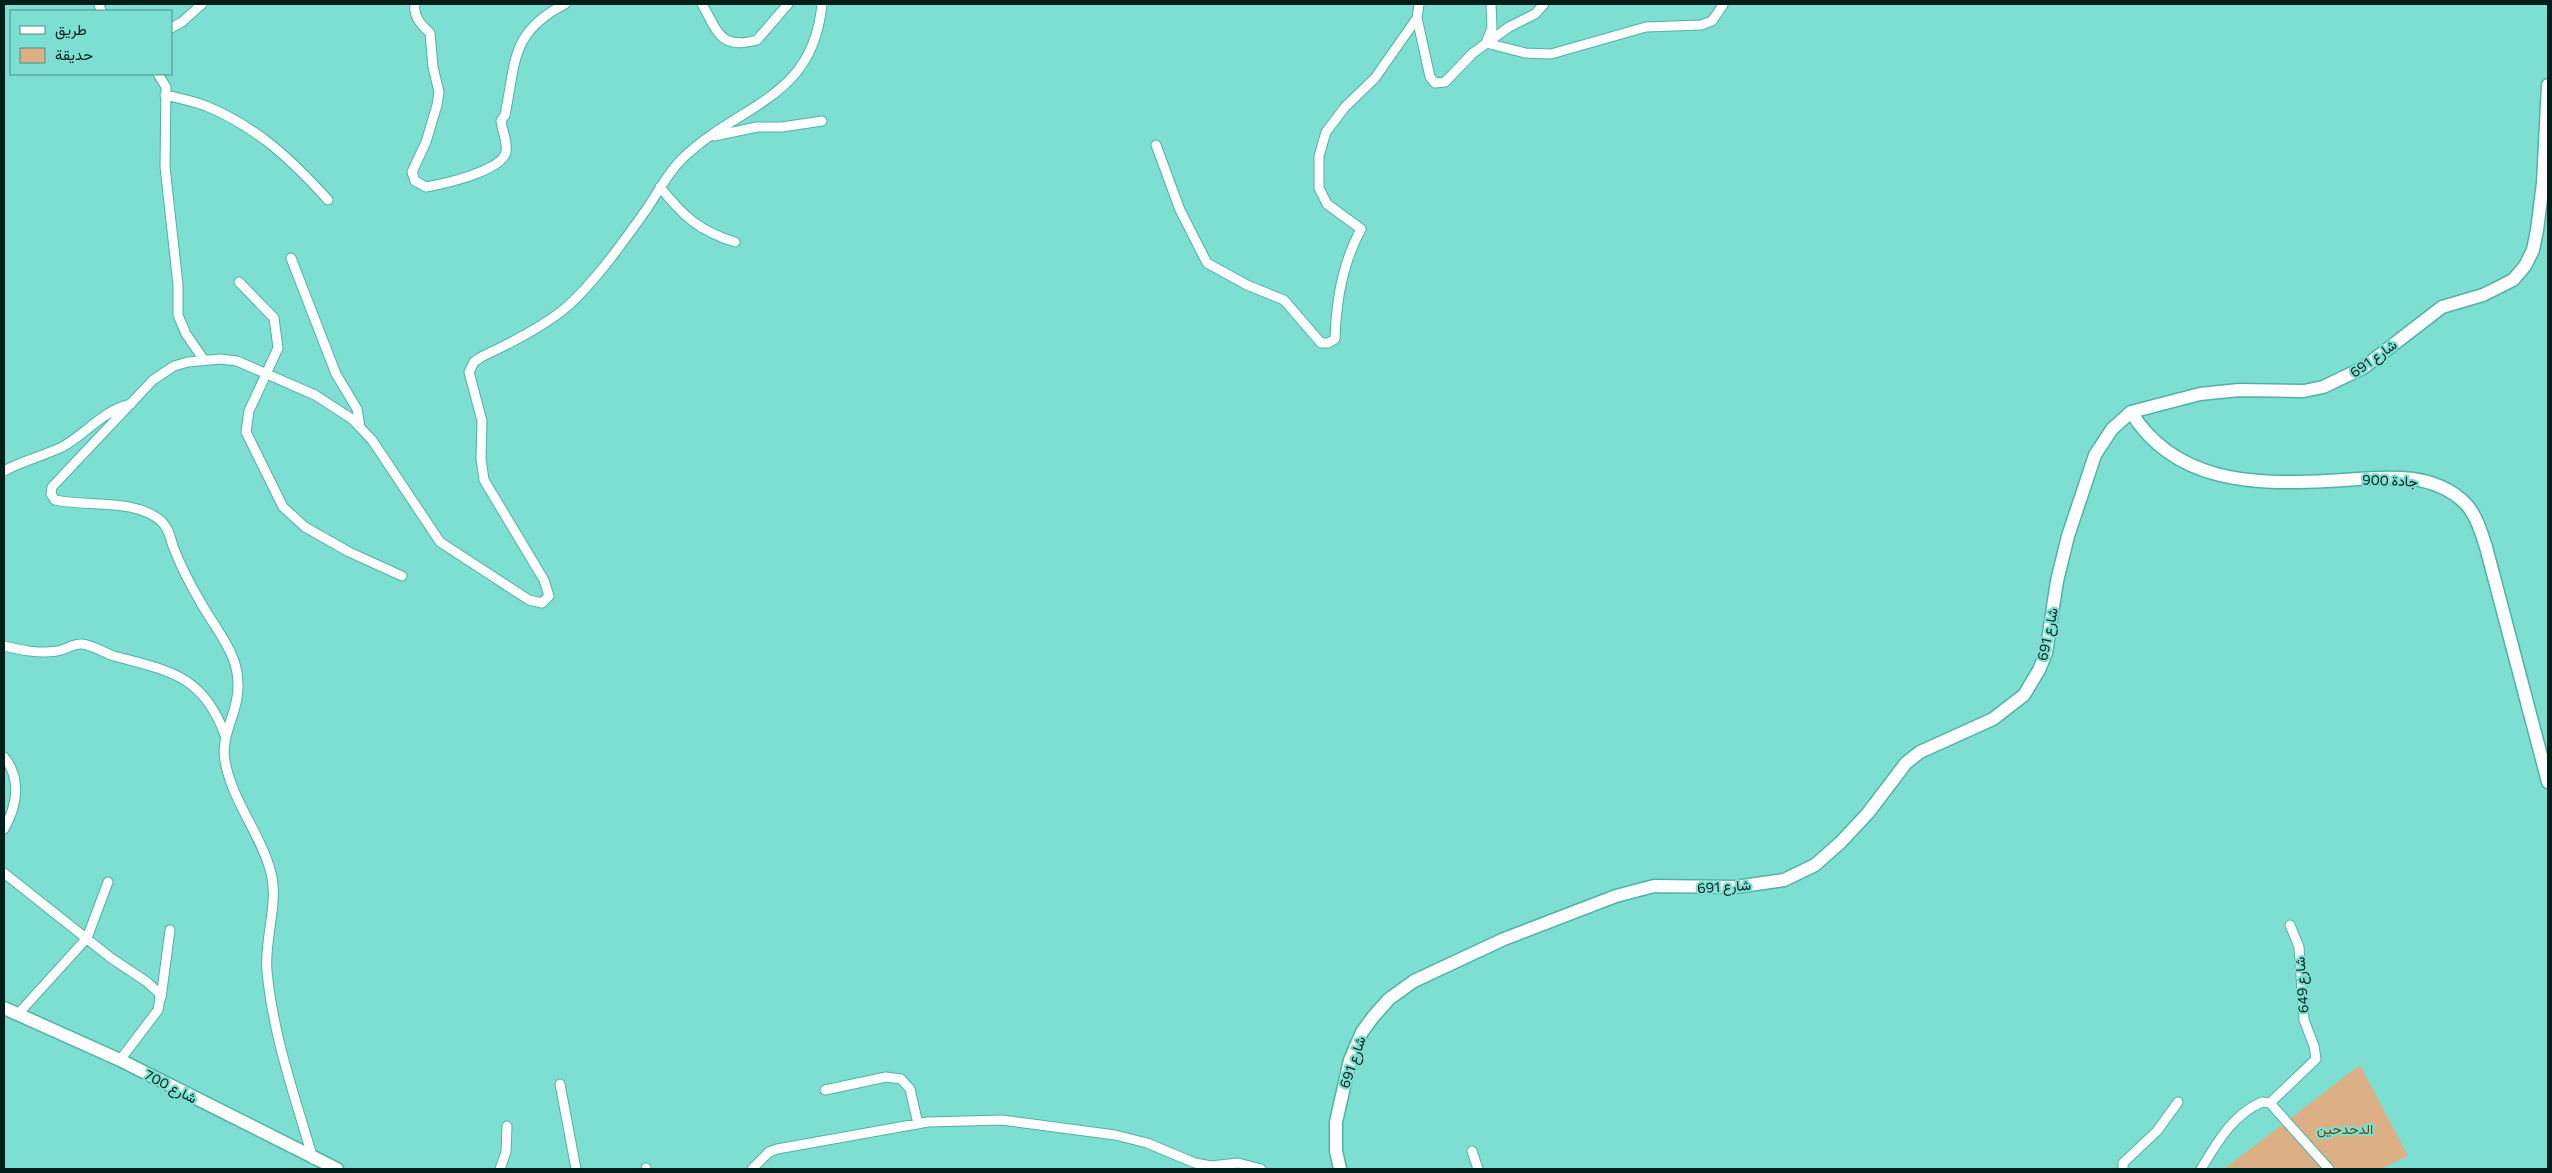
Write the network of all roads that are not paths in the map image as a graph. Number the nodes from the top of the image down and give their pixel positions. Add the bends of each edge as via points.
1 (202, 4) edge
2 (415, 4) edge
3 (565, 4) edge
4 (702, 4) edge
5 (788, 4) edge
6 (822, 4) edge
7 (1419, 4) edge
8 (1491, 4) edge
9 (1544, 4) edge
10 (1722, 5) edge
11 (1417, 18) junction
12 (172, 27) edge
13 (1486, 43) junction
14 (159, 75) edge
15 (2548, 85) edge
16 (165, 95) junction
17 (822, 121) dead end
18 (711, 136) junction
19 (1156, 145) dead end
20 (660, 187) junction
21 (328, 200) dead end
22 (735, 242) dead end
23 (291, 258) dead end
24 (239, 282) dead end
25 (204, 360) junction
26 (265, 374) junction
27 (131, 404) junction
28 (2131, 412) junction
29 (360, 427) junction
30 (4, 471) edge
31 (402, 576) dead end
32 (4, 646) edge
33 (225, 736) junction
34 (4, 757) edge
35 (2548, 782) edge
36 (4, 829) edge
37 (4, 873) edge
38 (108, 882) dead end
39 (2290, 925) dead end
40 (170, 930) dead end
41 (87, 938) junction
42 (160, 998) junction
43 (4, 1008) edge
44 (18, 1014) junction
45 (120, 1060) junction
46 (560, 1084) dead end
47 (825, 1090) dead end
48 (2178, 1102) dead end
49 (2270, 1103) junction
50 (918, 1124) junction
51 (507, 1126) dead end
52 (1472, 1151) dead end
53 (313, 1159) junction
54 (337, 1169) edge
55 (500, 1169) edge
56 (576, 1169) edge
57 (752, 1169) edge
58 (1261, 1169) edge
59 (1340, 1169) edge
60 (1478, 1169) edge
61 (2123, 1169) edge
62 (2201, 1169) edge
63 (2328, 1169) edge

1 - 12 street
2 - 3 street via 415,14 430,33 439,92 434,118 412,172 415,181 426,187 470,176 505,155 501,121 505,115 518,48 541,17
4 - 5 street via 722,38 734,43 757,40
6 - 18 street via 817,32 801,68 771,96
7 - 11 street
8 - 13 street via 1492,28
9 - 13 street via 1535,14
10 - 13 street via 1712,21 1701,25 1646,27 1551,54 1525,53
11 - 13 street via 1425,61 1435,83 1445,82
11 - 19 street via 1375,78 1345,107 1326,132 1319,156 1319,188 1327,204 1362,229 1351,247 1344,271 1335,311 1335,339 1328,343 1320,343 1284,300 1247,285 1207,263 1180,210
14 - 16 street via 166,87
15 - 28 main road, شارع 691 via 2537,230 2533,250 2525,266 2512,280 2483,295 2442,307 2363,368 2324,387 2304,392 2240,390 2200,394
16 - 21 street via 206,106 255,132 292,160
16 - 25 street via 166,167 178,314 186,334
17 - 18 street via 757,127
18 - 20 street via 683,157
20 - 22 street via 683,215 710,233
20 - 29 street via 620,244 563,309 481,357 469,372 482,420 484,480 544,580 549,596 546,600 542,603 529,600 440,542
23 - 29 street via 336,374 357,409
24 - 26 street via 274,318 278,348 276,358
25 - 26 street via 237,361
25 - 27 street via 165,370
26 - 29 street via 316,395
26 - 31 street via 249,411 246,432 283,508 304,527
27 - 30 street via 111,411 60,448
27 - 33 street via 56,482 51,494 55,500 96,503 151,514 170,533 200,603 226,644 236,670 236,710
28 - 35 main road, جادة 900 via 2142,431 2167,454 2220,476 2288,482 2408,478 2432,482 2466,504 2486,547
28 - 59 main road, شارع 691 via 2112,429 2095,455 2068,536 2046,653 2024,695 1993,719 1920,752 1906,764 1841,842 1814,864 1784,880 1735,887 1654,886 1616,896 1504,939 1414,980 1389,999 1373,1017 1362,1032 1350,1060 1336,1122
32 - 33 street via 44,652 82,644 166,669 180,676 203,696
33 - 53 street via 226,770 271,874 274,890 266,946 270,999 288,1077
34 - 36 street via 13,770 16,785 13,809
37 - 41 street
38 - 41 street
39 - 49 street, شارع 649 via 2299,947 2304,1020 2316,1056 2309,1068
40 - 42 street
41 - 42 street via 147,982
41 - 44 street
42 - 45 street via 158,1010
43 - 44 main road, شارع 700
44 - 45 main road, شارع 700
45 - 53 main road, شارع 700
46 - 56 street
47 - 50 street via 886,1077 901,1078 910,1089
48 - 61 street via 2157,1131 2123,1163
49 - 62 street, شارع 649 via 2262,1102 2239,1116
49 - 63 street
50 - 57 street via 777,1149 769,1152
50 - 58 street via 1002,1120 1046,1125 1131,1139 1195,1163 1211,1166 1238,1163
51 - 55 street via 506,1152
52 - 60 street
53 - 54 main road, شارع 700

